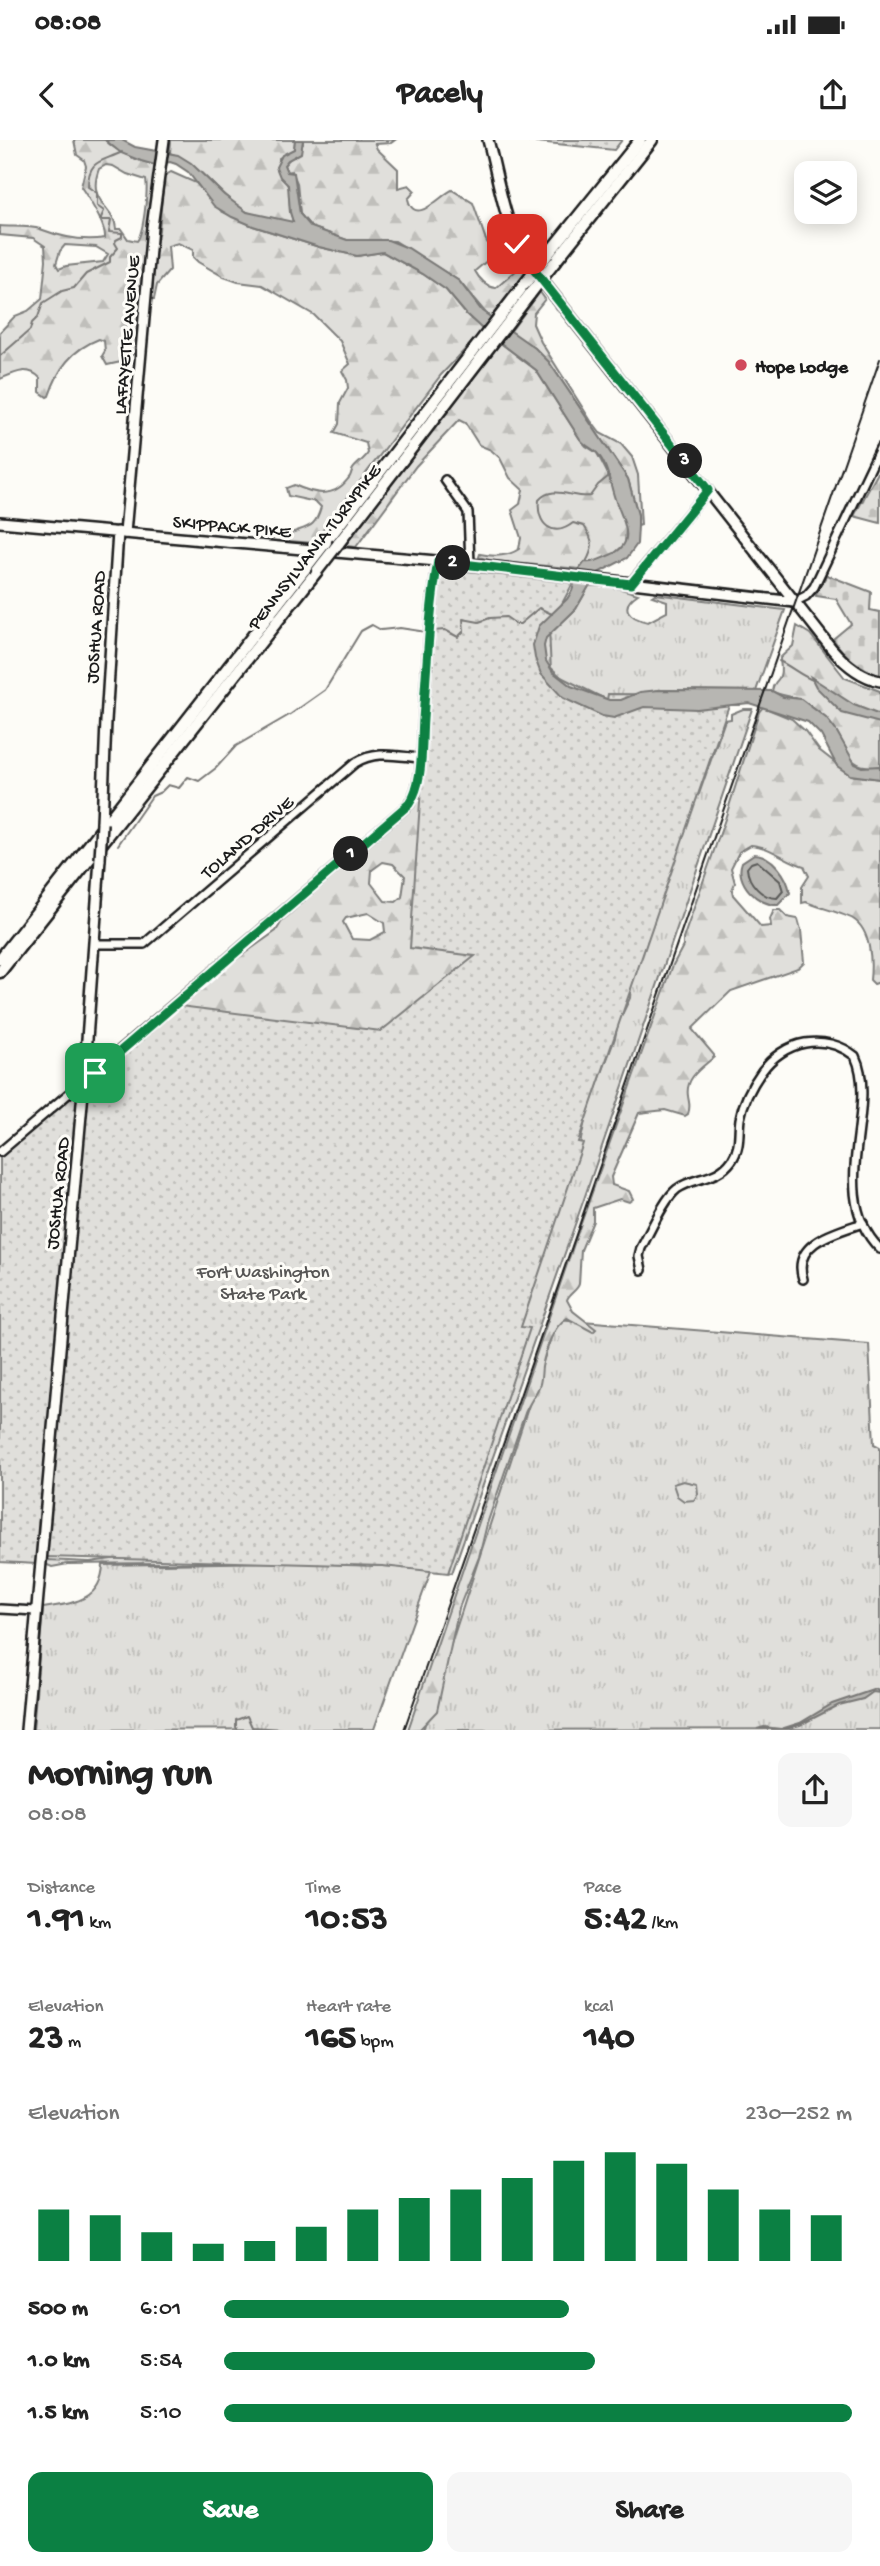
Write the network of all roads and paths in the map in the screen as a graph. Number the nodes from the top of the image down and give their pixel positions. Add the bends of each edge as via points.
1 (488, 140) edge
2 (640, 140) edge
3 (652, 140) edge
4 (163, 144) edge
5 (551, 259) junction
6 (476, 355) junction
7 (880, 448) edge
8 (445, 480) dead end
9 (708, 490) junction
10 (0, 522) edge
11 (121, 533) junction
12 (438, 561) junction
13 (470, 564) junction
14 (631, 584) junction
15 (780, 584) junction
16 (772, 600) junction
17 (794, 602) junction
18 (880, 681) edge
19 (420, 758) junction
20 (94, 944) junction
21 (0, 959) edge
22 (0, 972) edge
23 (871, 1075) dead end
24 (84, 1081) junction
25 (0, 1152) edge
26 (864, 1180) dead end
27 (863, 1223) junction
28 (880, 1249) edge
29 (642, 1270) dead end
30 (803, 1279) dead end
31 (0, 1609) edge
32 (36, 1612) junction
33 (26, 1730) edge

1 - 9 main road via 517,245
2 - 5 highway, PENNSYLVANIA TURNPIKE
3 - 5 highway, PENNSYLVANIA TURNPIKE
4 - 11 main road, LAFAYETTE AVENUE
5 - 6 highway, PENNSYLVANIA TURNPIKE, bridge
6 - 21 highway, PENNSYLVANIA TURNPIKE, bridge
6 - 22 highway, PENNSYLVANIA TURNPIKE, bridge via 338,544
7 - 17 street via 814,587
8 - 13 street via 468,512
9 - 14 street
9 - 15 main road
10 - 11 main road, SKIPPACK PIKE
11 - 12 main road, SKIPPACK PIKE
11 - 20 main road, JOSHUA ROAD, bridge
12 - 13 main road, SKIPPACK PIKE
12 - 19 street
13 - 14 main road, SKIPPACK PIKE
14 - 16 main road, SKIPPACK PIKE
15 - 16 main road via 780,592
15 - 17 main road
16 - 17 main road, SKIPPACK PIKE
17 - 18 main road via 847,666
19 - 20 street, TOLAND DRIVE via 366,756 144,944
19 - 24 street via 415,795 409,804
20 - 24 main road, JOSHUA ROAD
23 - 29 street via 853,1054 829,1043 801,1044 774,1057 743,1105 734,1156 717,1173 673,1194 641,1248
24 - 25 street
24 - 32 main road, JOSHUA ROAD
26 - 27 street
27 - 28 street
27 - 30 street via 828,1234 811,1247 801,1266
31 - 32 street
32 - 33 main road, JOSHUA ROAD

